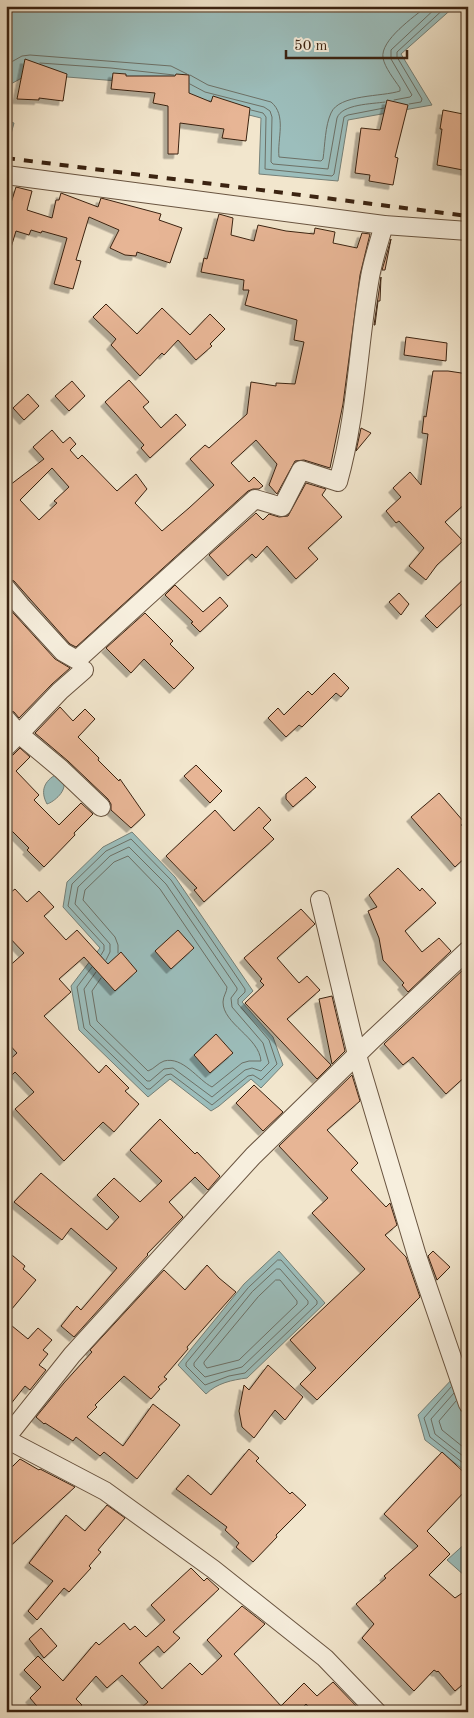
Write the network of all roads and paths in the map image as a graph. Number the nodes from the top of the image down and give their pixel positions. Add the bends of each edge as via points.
1 (6, 175) edge
2 (384, 225) junction
3 (468, 231) edge
4 (6, 588) edge
5 (84, 670) dead end
6 (6, 719) edge
7 (19, 734) junction
8 (6, 747) edge
9 (100, 807) dead end
10 (320, 900) dead end
11 (468, 950) edge
12 (357, 1055) junction
13 (468, 1404) edge
14 (6, 1439) edge
15 (377, 1712) edge

1 - 2 street
2 - 3 street
2 - 4 street via 370,276 356,388 338,482 301,470 282,507 255,498 77,660 63,652
5 - 7 street
6 - 7 street
7 - 8 street
7 - 9 street
10 - 12 street
11 - 12 street
12 - 13 street via 417,1256
12 - 14 street via 253,1156 72,1355
14 - 15 street via 105,1491 213,1569 325,1658

